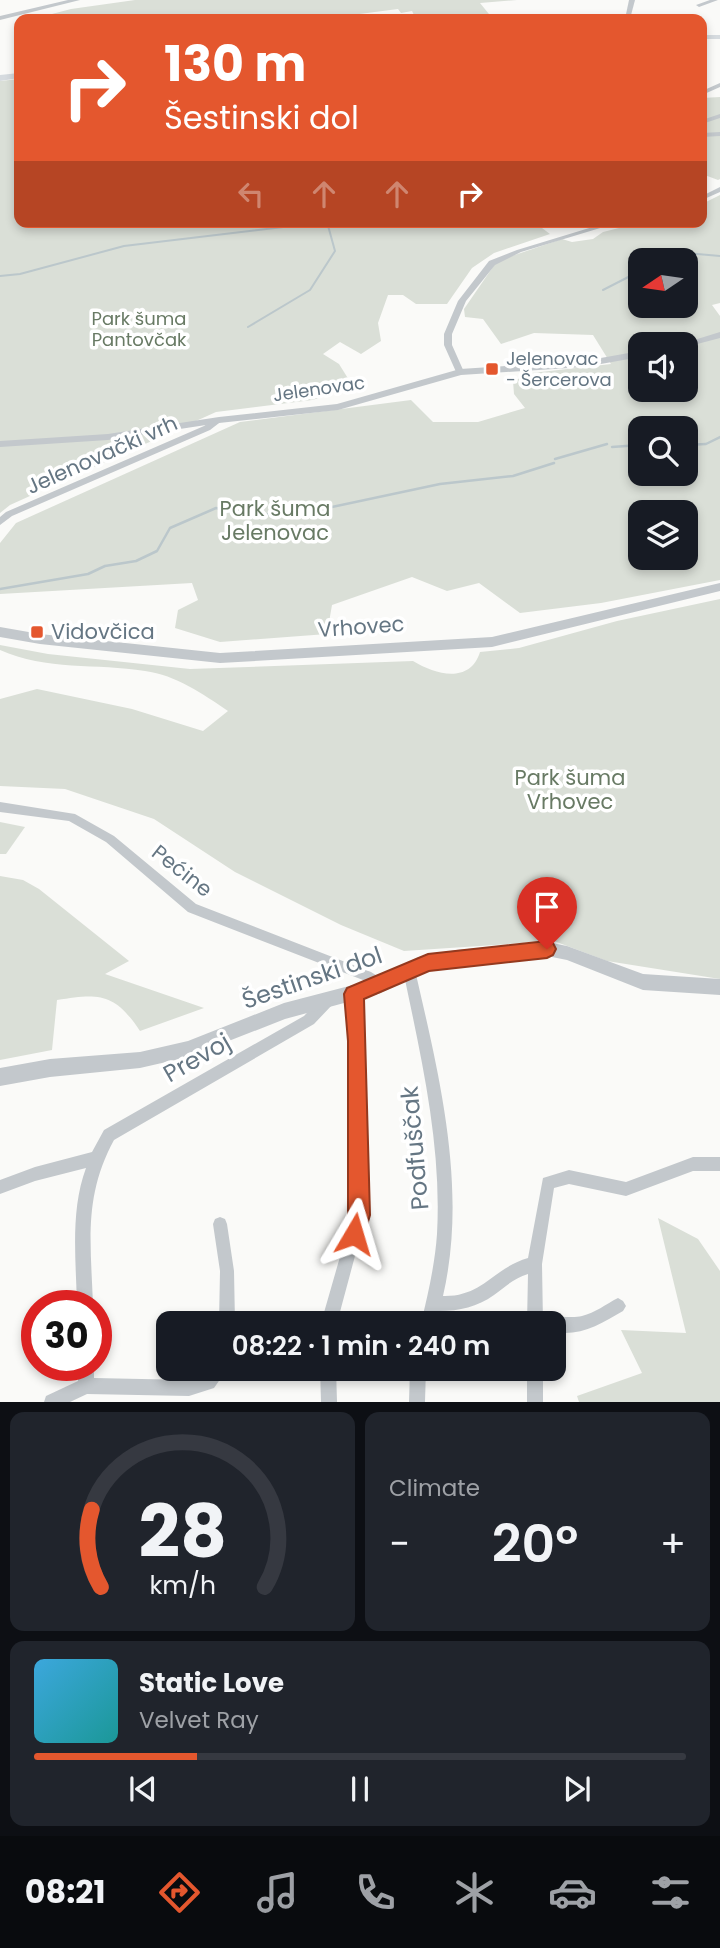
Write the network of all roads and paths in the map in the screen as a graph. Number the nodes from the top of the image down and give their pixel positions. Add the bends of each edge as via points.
1 (77, 0) edge
2 (715, 0) edge
3 (699, 5) dead end
4 (17, 14) edge
5 (597, 228) edge
6 (720, 335) edge
7 (698, 341) edge
8 (628, 356) edge
9 (460, 372) junction
10 (219, 419) junction
11 (0, 444) edge
12 (0, 522) edge
13 (720, 587) edge
14 (0, 632) edge
15 (0, 807) edge
16 (409, 970) junction
17 (381, 985) junction
18 (720, 987) edge
19 (354, 994) junction
20 (328, 1000) junction
21 (0, 1077) edge
22 (94, 1158) junction
23 (720, 1164) edge
24 (0, 1187) edge
25 (220, 1224) dead end
26 (536, 1264) junction
27 (85, 1290) edge
28 (435, 1303) junction
29 (618, 1306) dead end
30 (227, 1311) edge
31 (332, 1311) edge
32 (433, 1311) edge
33 (542, 1311) edge
34 (566, 1328) edge
35 (86, 1381) edge
36 (209, 1381) edge
37 (328, 1381) edge
38 (418, 1381) edge
39 (535, 1381) edge
40 (86, 1386) junction
41 (52, 1402) edge
42 (329, 1402) edge
43 (417, 1402) edge
44 (535, 1402) edge

1 - 4 street
2 - 3 street
5 - 9 street via 492,263 462,301 448,334
6 - 7 street
8 - 9 street, Jelenovac via 584,364
9 - 10 street, Jelenovac via 338,407
10 - 11 street, Jelenovac via 108,437
10 - 12 street, Jelenovački vrh
13 - 14 street, Vrhovec via 468,645 220,658
15 - 17 street, Pećine via 71,817 110,839 192,908
16 - 17 street, Šestinski dol
16 - 18 street, Šestinski dol via 440,960 547,949 643,982
16 - 28 street, Podfuščak via 437,1099 445,1242
17 - 19 street, Šestinski dol
19 - 20 street, Šestinski dol
19 - 31 street via 359,1215
20 - 21 street, Šestinski dol via 284,1011 188,1049 140,1060
20 - 22 street, Prevoj via 309,1020 110,1135
22 - 24 street
22 - 27 street, Prevoj via 84,1198
23 - 26 street via 693,1164 626,1189 569,1177 548,1183
25 - 30 street
26 - 28 street via 517,1269 478,1299 453,1306
26 - 33 street
28 - 32 street, Podfuščak
29 - 34 street via 580,1326
35 - 40 street
36 - 40 street via 189,1388
37 - 42 street
38 - 43 street
39 - 44 street
40 - 41 street

